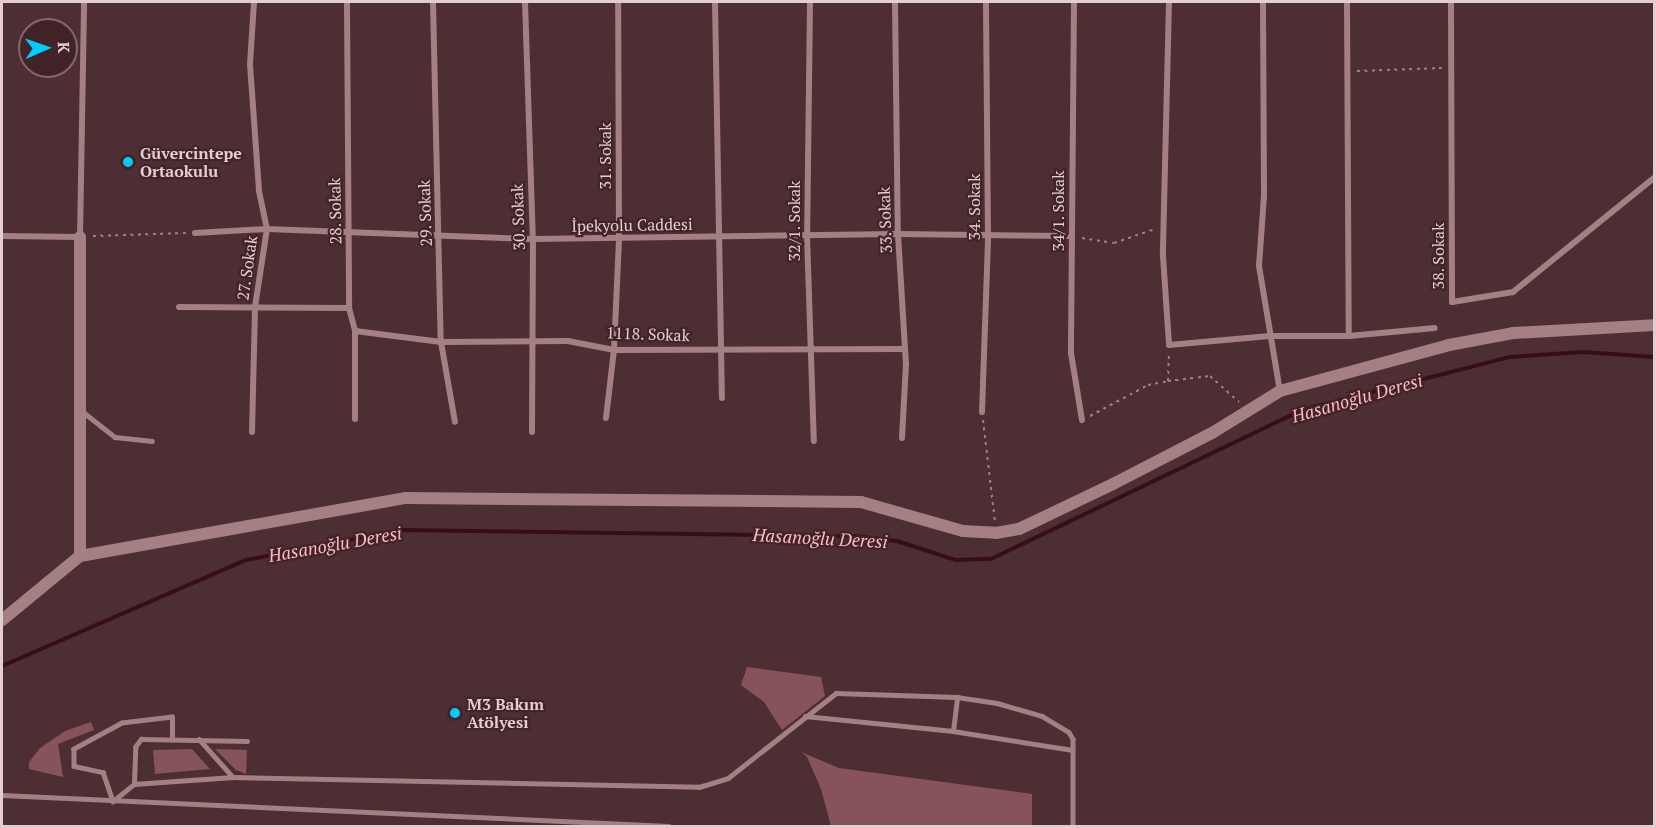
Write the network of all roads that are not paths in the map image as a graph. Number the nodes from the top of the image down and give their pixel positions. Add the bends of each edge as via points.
1 (84, 2) edge
2 (254, 2) edge
3 (347, 2) edge
4 (433, 2) edge
5 (525, 2) edge
6 (618, 2) edge
7 (715, 2) edge
8 (810, 2) edge
9 (895, 2) edge
10 (986, 2) edge
11 (1074, 2) edge
12 (1169, 2) edge
13 (1263, 2) edge
14 (1347, 2) edge
15 (1451, 2) edge
16 (1654, 178) edge
17 (267, 229) junction
18 (195, 233) road end
19 (349, 234) junction
20 (898, 234) junction
21 (807, 235) junction
22 (2, 236) edge
23 (440, 236) junction
24 (988, 236) junction
25 (1070, 236) junction
26 (80, 237) junction
27 (720, 238) junction
28 (533, 239) junction
29 (619, 239) junction
30 (179, 307) dead end
31 (255, 307) junction
32 (349, 308) junction
33 (1654, 325) edge
34 (1435, 328) dead end
35 (355, 331) junction
36 (1269, 336) junction
37 (1349, 336) junction
38 (533, 341) junction
39 (441, 342) junction
40 (810, 348) junction
41 (905, 349) junction
42 (614, 350) junction
43 (721, 350) junction
44 (1280, 391) junction
45 (722, 398) dead end
46 (80, 410) junction
47 (982, 412) road end
48 (606, 418) dead end
49 (355, 419) dead end
50 (1082, 420) road end
51 (455, 422) dead end
52 (252, 432) dead end
53 (532, 432) dead end
54 (902, 438) dead end
55 (152, 441) dead end
56 (814, 441) dead end
57 (80, 556) junction
58 (2, 620) edge
59 (957, 697) junction
60 (805, 716) junction
61 (953, 731) junction
62 (172, 738) junction
63 (199, 739) junction
64 (247, 741) dead end
65 (1073, 750) junction
66 (233, 777) junction
67 (134, 784) junction
68 (2, 795) edge
69 (113, 801) junction
70 (668, 826) edge
71 (1073, 826) edge

1 - 26 street
2 - 17 street, 27. Sokak via 250,64 259,190
3 - 19 street, 28. Sokak
4 - 23 street, 29. Sokak
5 - 28 street, 30. Sokak
6 - 29 street, 31. Sokak
7 - 27 street
8 - 21 street, 32/1. Sokak
9 - 20 street, 33. Sokak
10 - 24 street, 34. Sokak
11 - 25 street, 34/1. Sokak
12 - 36 street via 1163,227 1169,345
13 - 36 street via 1264,196 1259,266
14 - 37 street
15 - 16 street, 38. Sokak via 1452,302 1513,292
17 - 18 street, İpekyolu Caddesi
17 - 19 street, İpekyolu Caddesi
17 - 31 street, 27. Sokak
19 - 23 street, İpekyolu Caddesi
19 - 32 street, 28. Sokak
20 - 21 street, İpekyolu Caddesi
20 - 24 street, İpekyolu Caddesi
20 - 41 street, 33. Sokak
21 - 27 street, İpekyolu Caddesi
21 - 40 street, 32/1. Sokak
22 - 26 street
23 - 28 street, İpekyolu Caddesi
23 - 39 street, 29. Sokak
24 - 25 street, İpekyolu Caddesi
24 - 47 street, 34. Sokak
25 - 50 street, 34/1. Sokak via 1071,353
26 - 46 street
27 - 29 street, İpekyolu Caddesi
27 - 43 street
28 - 29 street, İpekyolu Caddesi
28 - 38 street, 30. Sokak
29 - 42 street, 31. Sokak
30 - 31 street
31 - 32 street
31 - 52 street, 27. Sokak
32 - 35 street, 28. Sokak
33 - 44 street via 1513,333 1449,345
34 - 37 street
35 - 39 street, 1118. Sokak
35 - 49 street, 28. Sokak
36 - 37 street
36 - 44 street
38 - 39 street, 1118. Sokak
38 - 42 street, 1118. Sokak via 568,341
38 - 53 street, 30. Sokak
39 - 51 street, 29. Sokak
40 - 41 street, 1118. Sokak
40 - 43 street, 1118. Sokak
40 - 56 street, 32/1. Sokak
41 - 54 street, 33. Sokak
42 - 43 street, 1118. Sokak
42 - 48 street, 31. Sokak
43 - 45 street
44 - 57 street via 1113,484 1019,529 996,533 963,531 861,502 406,498
46 - 55 lane via 115,437
46 - 57 street
57 - 58 street
59 - 60 lane via 836,693
59 - 61 lane
59 - 65 lane via 997,703 1042,717 1069,732
60 - 61 lane
60 - 66 lane via 728,778 699,787
61 - 65 lane
62 - 63 lane
62 - 67 lane via 141,739 135,747
62 - 69 lane via 172,717 153,719 122,723 74,749 74,766 103,772
63 - 64 lane
63 - 66 lane
65 - 71 lane
66 - 67 lane
67 - 69 lane
68 - 69 lane
69 - 70 lane

